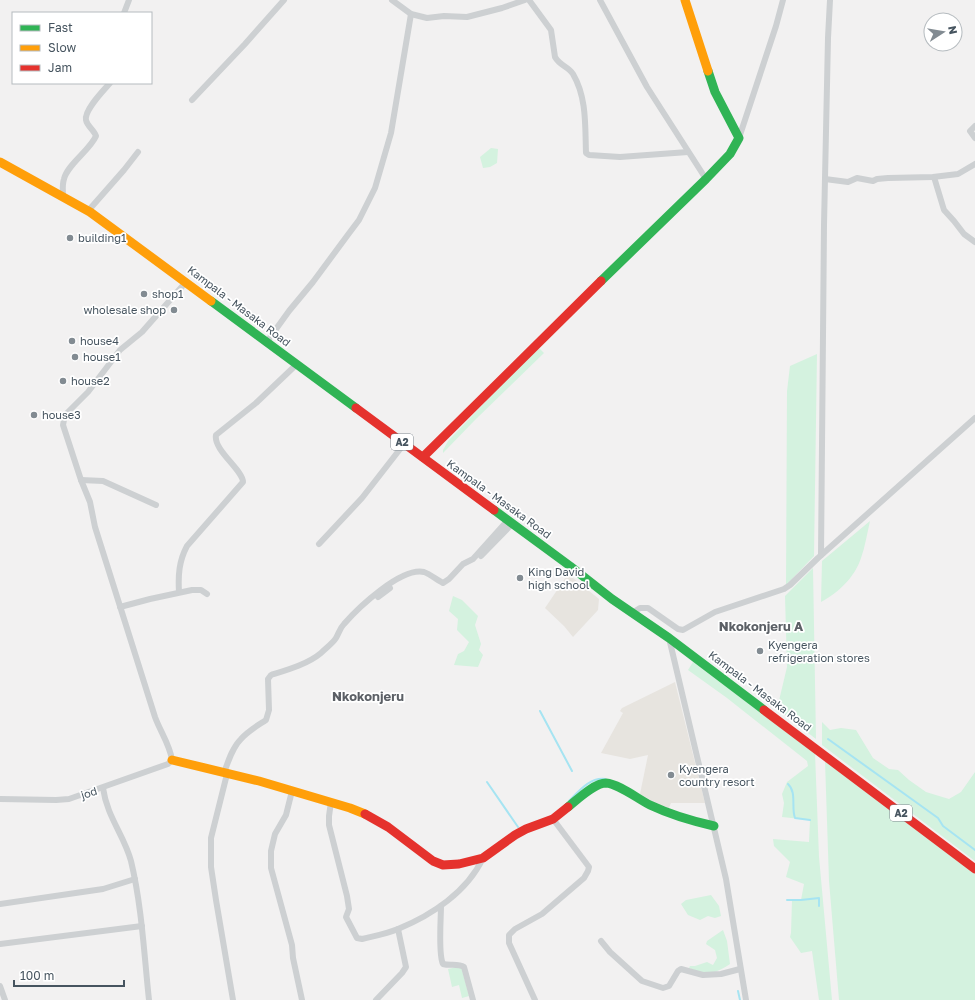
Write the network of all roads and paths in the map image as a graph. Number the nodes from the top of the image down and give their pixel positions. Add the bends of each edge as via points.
1 (129, 0) edge
2 (284, 0) edge
3 (392, 0) edge
4 (525, 0) edge
5 (529, 0) edge
6 (600, 0) edge
7 (685, 0) edge
8 (783, 0) edge
9 (830, 0) edge
10 (124, 12) edge
11 (411, 14) junction
12 (109, 84) edge
13 (192, 100) dead end
14 (975, 126) edge
15 (738, 138) junction
16 (975, 138) edge
17 (138, 152) dead end
18 (688, 152) junction
19 (0, 162) edge
20 (975, 164) edge
21 (934, 177) junction
22 (706, 179) junction
23 (825, 179) junction
24 (63, 196) junction
25 (88, 211) junction
26 (975, 242) edge
27 (186, 282) junction
28 (266, 343) junction
29 (297, 364) junction
30 (975, 418) edge
31 (404, 444) junction
32 (423, 457) junction
33 (81, 480) junction
34 (156, 505) dead end
35 (510, 522) junction
36 (319, 544) dead end
37 (821, 555) junction
38 (179, 592) junction
39 (207, 594) dead end
40 (378, 597) dead end
41 (120, 607) junction
42 (632, 613) junction
43 (669, 638) junction
44 (172, 760) junction
45 (226, 773) junction
46 (103, 788) junction
47 (292, 791) junction
48 (0, 799) edge
49 (331, 802) junction
50 (553, 819) junction
51 (714, 826) junction
52 (483, 858) junction
53 (975, 869) edge
54 (135, 879) junction
55 (0, 904) edge
56 (441, 906) junction
57 (142, 926) junction
58 (398, 929) junction
59 (601, 941) dead end
60 (0, 944) edge
61 (740, 969) junction
62 (0, 986) edge
63 (5, 1000) edge
64 (142, 1000) edge
65 (149, 1000) edge
66 (233, 1000) edge
67 (302, 1000) edge
68 (376, 1000) edge
69 (473, 1000) edge
70 (535, 1000) edge
71 (746, 1000) edge

1 - 10 street
2 - 13 street
3 - 11 street
4 - 11 street via 467,16 427,18
5 - 18 street via 551,30 555,57 572,72 582,97 588,155 620,157
6 - 18 street via 647,87
7 - 15 main road via 715,92
8 - 15 street
9 - 23 street
11 - 28 street via 391,133 375,188 359,220
12 - 24 street via 85,117 96,136 64,178
14 - 16 street via 970,131
15 - 22 main road via 730,154
17 - 25 street
18 - 22 street
19 - 24 main road, Kampala - Masaka Road / A2
20 - 21 street via 958,174
21 - 23 street via 888,178 873,181 857,178 848,182
21 - 26 street via 944,210 964,234
22 - 32 main road
23 - 37 street
24 - 25 main road, Kampala - Masaka Road / A2
25 - 27 main road, Kampala - Masaka Road / A2
27 - 28 main road, Kampala - Masaka Road / A2
27 - 33 street via 146,328 120,350 88,392 66,415 63,425
28 - 29 main road, Kampala - Masaka Road / A2
29 - 31 main road, Kampala - Masaka Road / A2
29 - 38 street via 256,403 216,435 215,438 227,460 241,474 243,482 187,546 179,570
30 - 37 street
31 - 32 main road, Kampala - Masaka Road / A2
31 - 36 street via 362,498
32 - 35 main road, Kampala - Masaka Road / A2
33 - 34 street via 103,481
33 - 41 street via 90,502 95,527
35 - 40 street via 476,562 469,563 447,585 443,586 424,575 416,576 399,581
35 - 42 main road, Kampala - Masaka Road / A2
35 - 45 street via 473,559 463,564 443,583 424,572 401,578 377,592 343,625 335,639 320,654 292,669 271,674 268,679 269,710 266,720 240,739
37 - 42 street via 784,589 716,612 683,630 648,608 640,608
38 - 39 street via 201,590
38 - 41 street
41 - 44 street via 155,717 171,752
42 - 43 main road, Kampala - Masaka Road / A2
43 - 51 street
43 - 53 main road, Kampala - Masaka Road / A2
44 - 45 main road
44 - 46 street, jod via 168,764
45 - 47 main road
45 - 66 street via 211,838 216,900
46 - 48 street, jod via 69,799
46 - 54 street via 109,812 126,847
47 - 49 main road
47 - 67 street via 286,815 275,834 271,868 292,945
49 - 52 main road via 367,815 444,865
49 - 58 street via 329,825 347,896 347,920 357,938 362,939
50 - 51 main road via 592,788 605,783 690,821
50 - 52 main road via 515,835
50 - 70 street via 589,867 584,878 542,914 509,935 509,943
51 - 61 street via 730,902
52 - 56 street via 475,873
54 - 55 street via 103,889
54 - 57 street
56 - 58 street
56 - 69 street via 441,961 446,965 464,967
57 - 60 street
57 - 65 street
58 - 68 street via 406,967
59 - 61 street via 642,981 663,988 671,984 681,969 704,975
61 - 71 street
62 - 63 street
64 - 65 street

